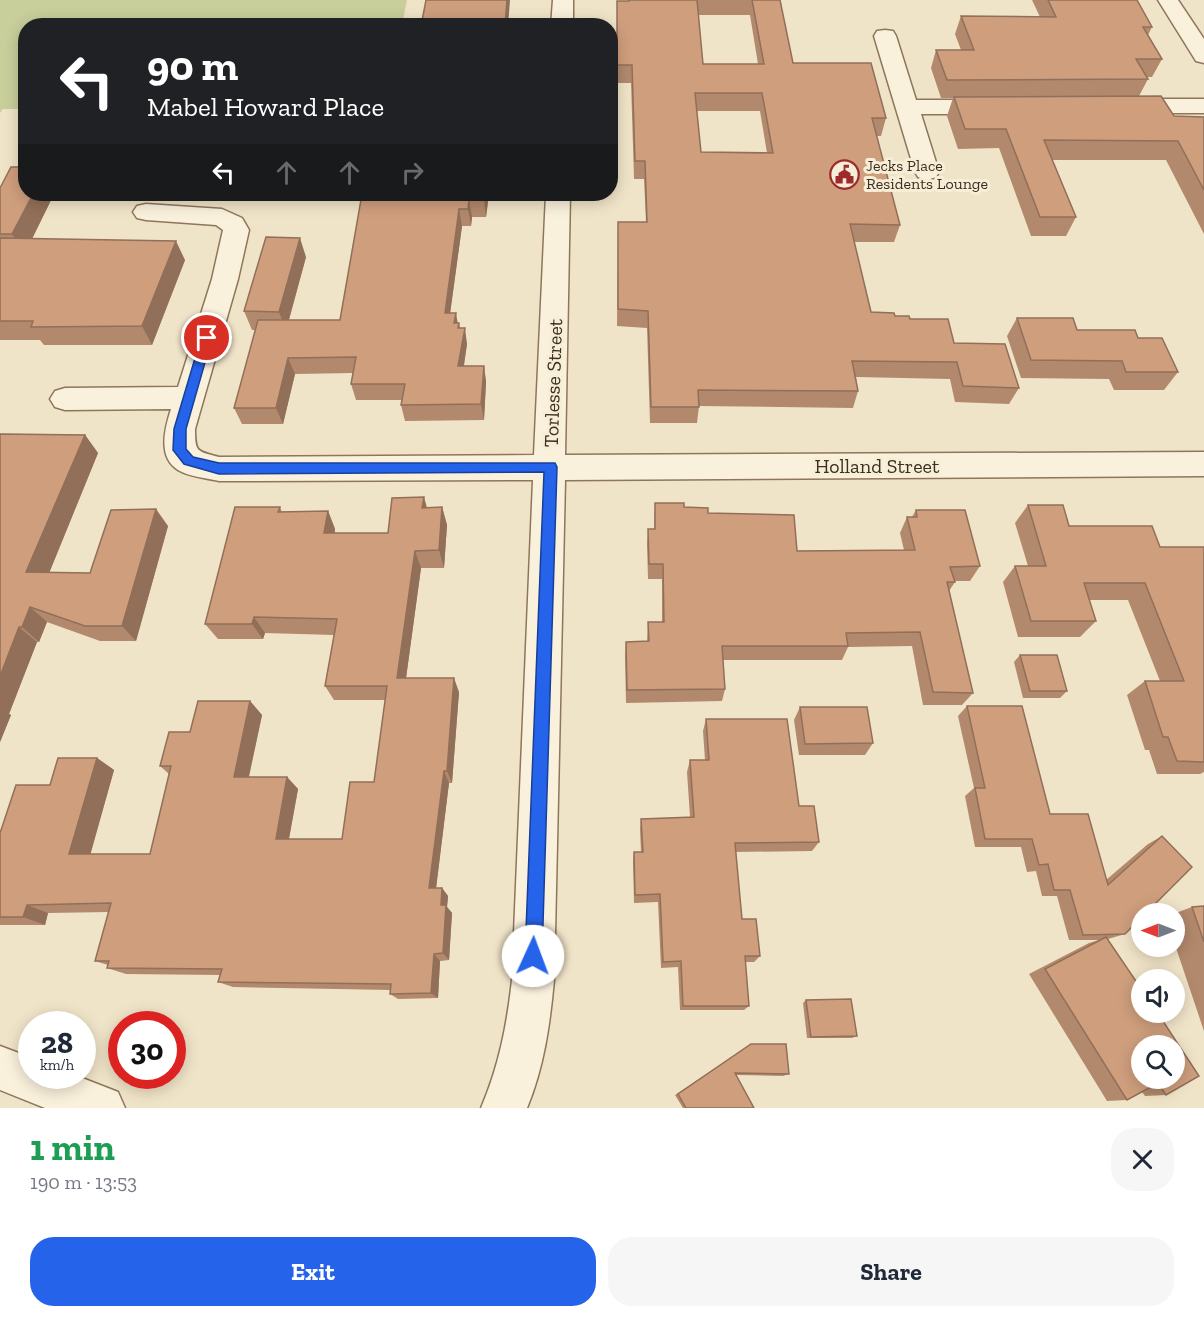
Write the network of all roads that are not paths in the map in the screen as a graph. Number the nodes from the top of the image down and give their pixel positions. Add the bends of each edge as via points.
1 (563, 0) edge
2 (1168, 0) edge
3 (562, 18) edge
4 (885, 36) dead end
5 (1204, 56) edge
6 (1014, 106) edge
7 (1097, 106) edge
8 (1204, 106) edge
9 (907, 107) junction
10 (927, 172) dead end
11 (558, 201) edge
12 (146, 212) dead end
13 (189, 398) junction
14 (65, 399) dead end
15 (1204, 464) edge
16 (550, 467) junction
17 (0, 1068) edge
18 (102, 1108) edge
19 (504, 1108) edge

1 - 3 street
2 - 5 street
4 - 9 street
6 - 9 street
7 - 8 street
9 - 10 street
11 - 16 street, Torlesse Street
12 - 13 street, Holland Street via 222,217 236,230
13 - 14 street
13 - 16 street, Holland Street via 180,429 180,450 188,460 219,469
15 - 16 street, Holland Street
16 - 19 street, Torlesse Street via 532,991 522,1061
17 - 18 street

